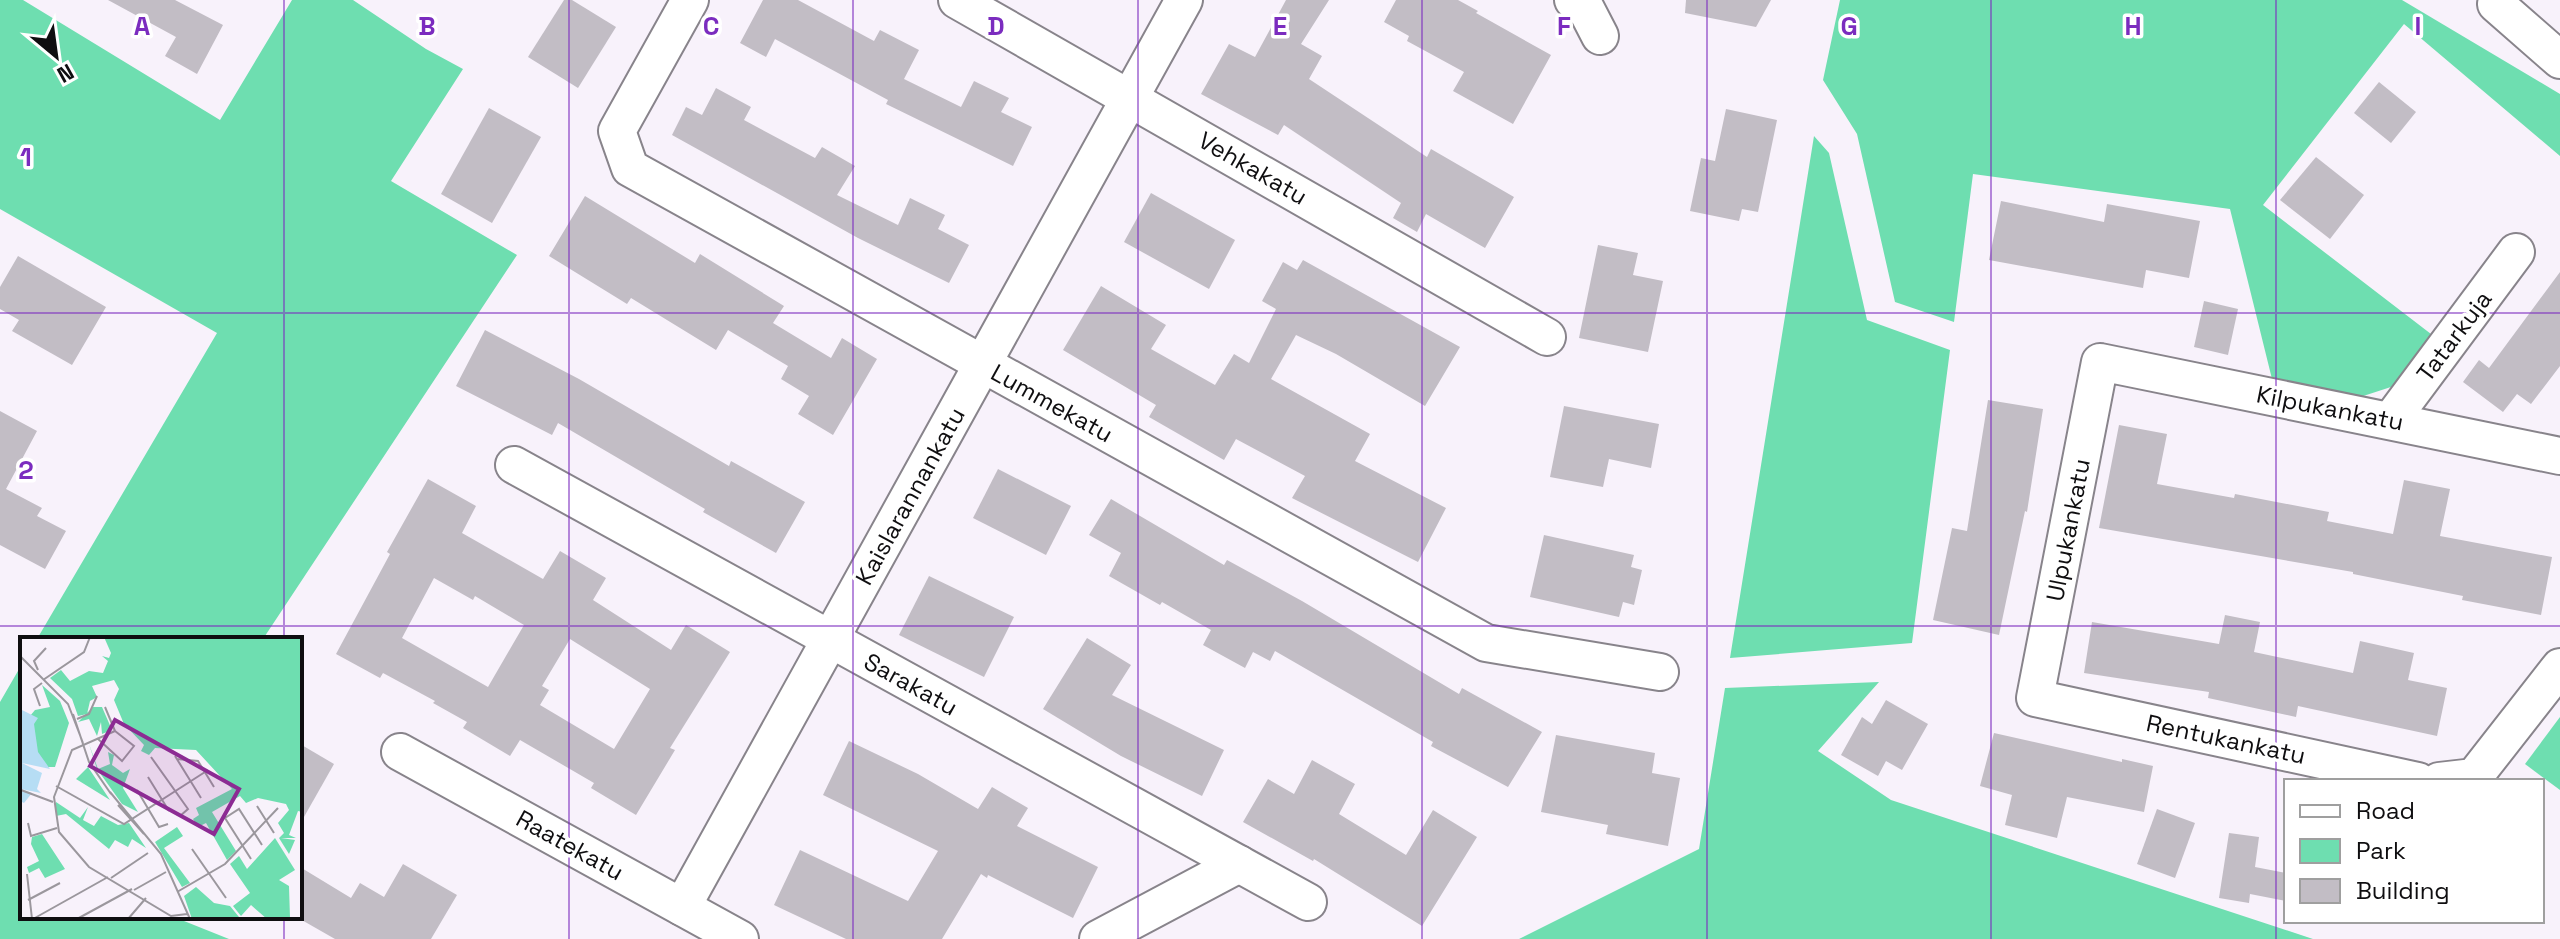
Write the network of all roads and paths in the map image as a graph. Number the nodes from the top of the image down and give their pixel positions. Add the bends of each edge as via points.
1 (690, 0) edge
2 (957, 0) edge
3 (1184, 0) edge
4 (1573, 0) edge
5 (2492, 2) edge
6 (2560, 31) edge
7 (1600, 36) dead end
8 (2560, 60) edge
9 (1130, 97) junction
10 (2516, 252) dead end
11 (1547, 337) dead end
12 (2100, 362) joint
13 (982, 364) junction
14 (2391, 420) junction
15 (2560, 456) edge
16 (514, 465) dead end
17 (830, 639) junction
18 (2560, 667) edge
19 (1660, 672) dead end
20 (2035, 698) joint
21 (400, 752) dead end
22 (2409, 779) edge
23 (2456, 779) edge
24 (1239, 864) junction
25 (1308, 902) dead end
26 (682, 907) junction
27 (740, 939) edge
28 (1098, 939) edge

1 - 13 street, Lummekatu via 617,131 630,168
2 - 9 street, Vehkakatu
3 - 9 street, Kaislarannankatu
4 - 7 street via 1585,7
5 - 6 street
5 - 8 street
9 - 11 street, Vehkakatu
9 - 13 street, Kaislarannankatu
10 - 14 street, Tatarkuja
12 - 14 street, Kilpukankatu
12 - 20 street, Ulpukankatu
13 - 17 street, Kaislarannankatu
13 - 19 street, Lummekatu via 1486,643
14 - 15 street, Kilpukankatu
16 - 17 street, Sarakatu
17 - 24 street, Sarakatu
17 - 26 street, Kaislarannankatu
18 - 23 street
20 - 22 street, Rentukankatu
21 - 26 street, Raatekatu
24 - 25 street, Sarakatu
24 - 28 street
26 - 27 street, Raatekatu

